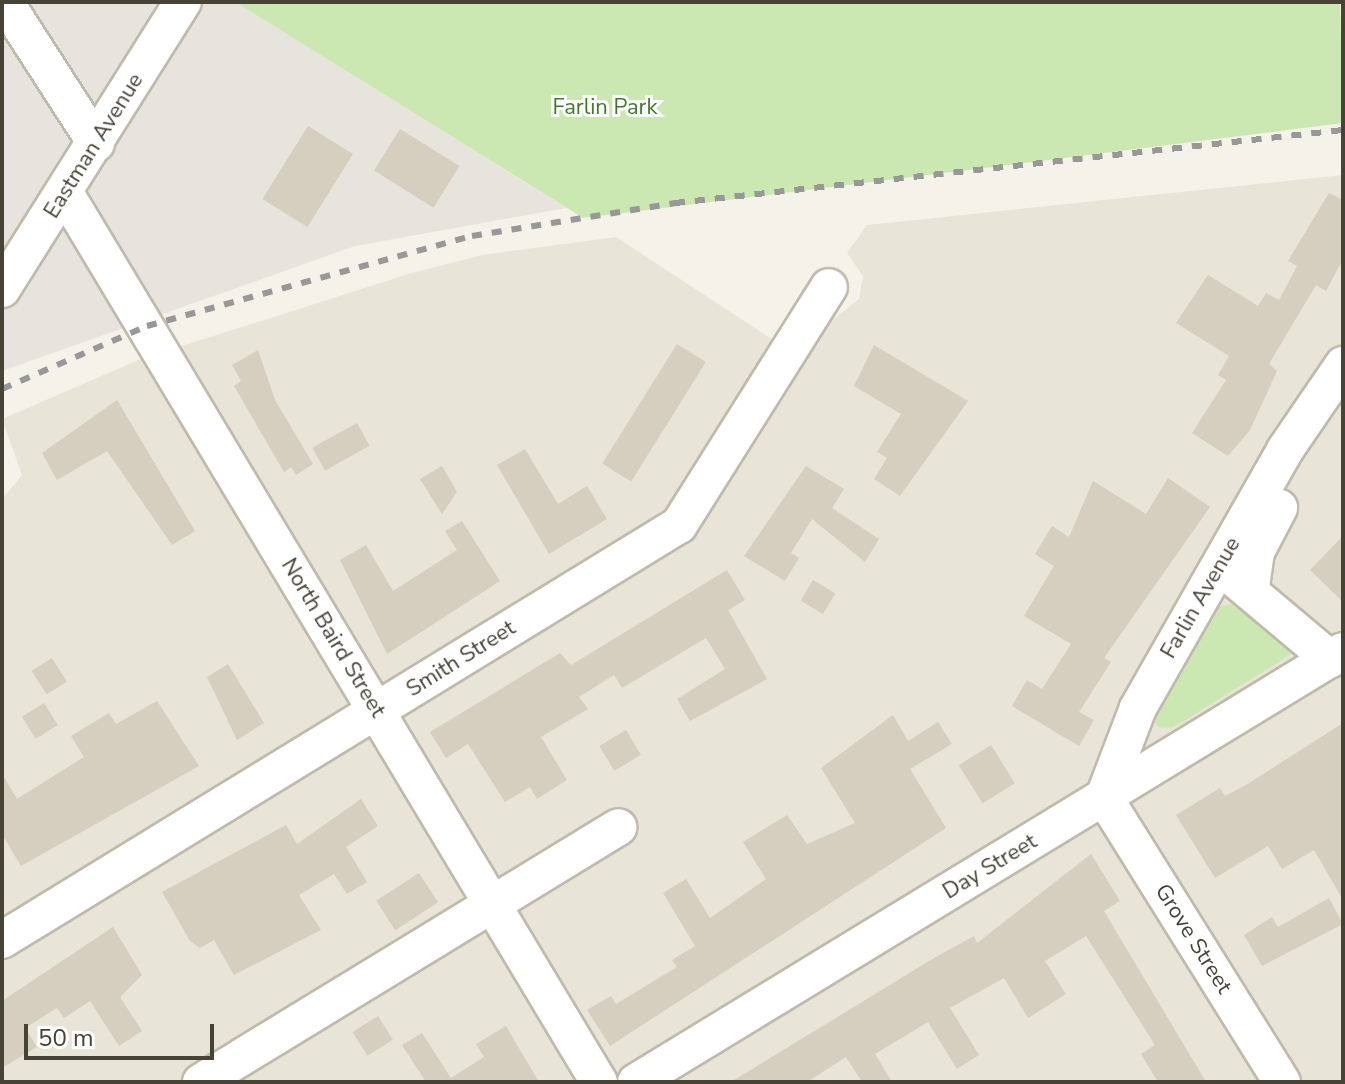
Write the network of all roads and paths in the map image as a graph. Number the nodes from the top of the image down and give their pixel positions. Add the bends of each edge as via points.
1 (5, 2) edge
2 (183, 2) edge
3 (96, 143) junction
4 (65, 193) junction
5 (829, 287) dead end
6 (2, 289) edge
7 (1343, 365) edge
8 (1317, 410) junction
9 (1217, 568) junction
10 (1251, 587) junction
11 (1336, 655) edge
12 (376, 711) junction
13 (1104, 797) junction
14 (618, 827) dead end
15 (493, 902) junction
16 (2, 940) edge
17 (646, 1080) edge
18 (201, 1082) edge
19 (599, 1082) edge
20 (1282, 1082) edge

1 - 3 street
2 - 3 street, Eastman Avenue
3 - 4 street, Eastman Avenue
4 - 6 street, Eastman Avenue
4 - 12 street, North Baird Street
5 - 12 street, Smith Street via 679,525
7 - 8 street, Farlin Avenue
8 - 9 street, Farlin Avenue
8 - 10 street, Farlin Avenue via 1304,459 1256,552
9 - 10 street
9 - 13 street, Farlin Avenue via 1138,708
10 - 11 street
11 - 13 street, Day Street
12 - 15 street, North Baird Street
12 - 16 street, Smith Street
13 - 17 street, Day Street
13 - 20 street, Grove Street
14 - 15 street
15 - 18 street
15 - 19 street, North Baird Street

